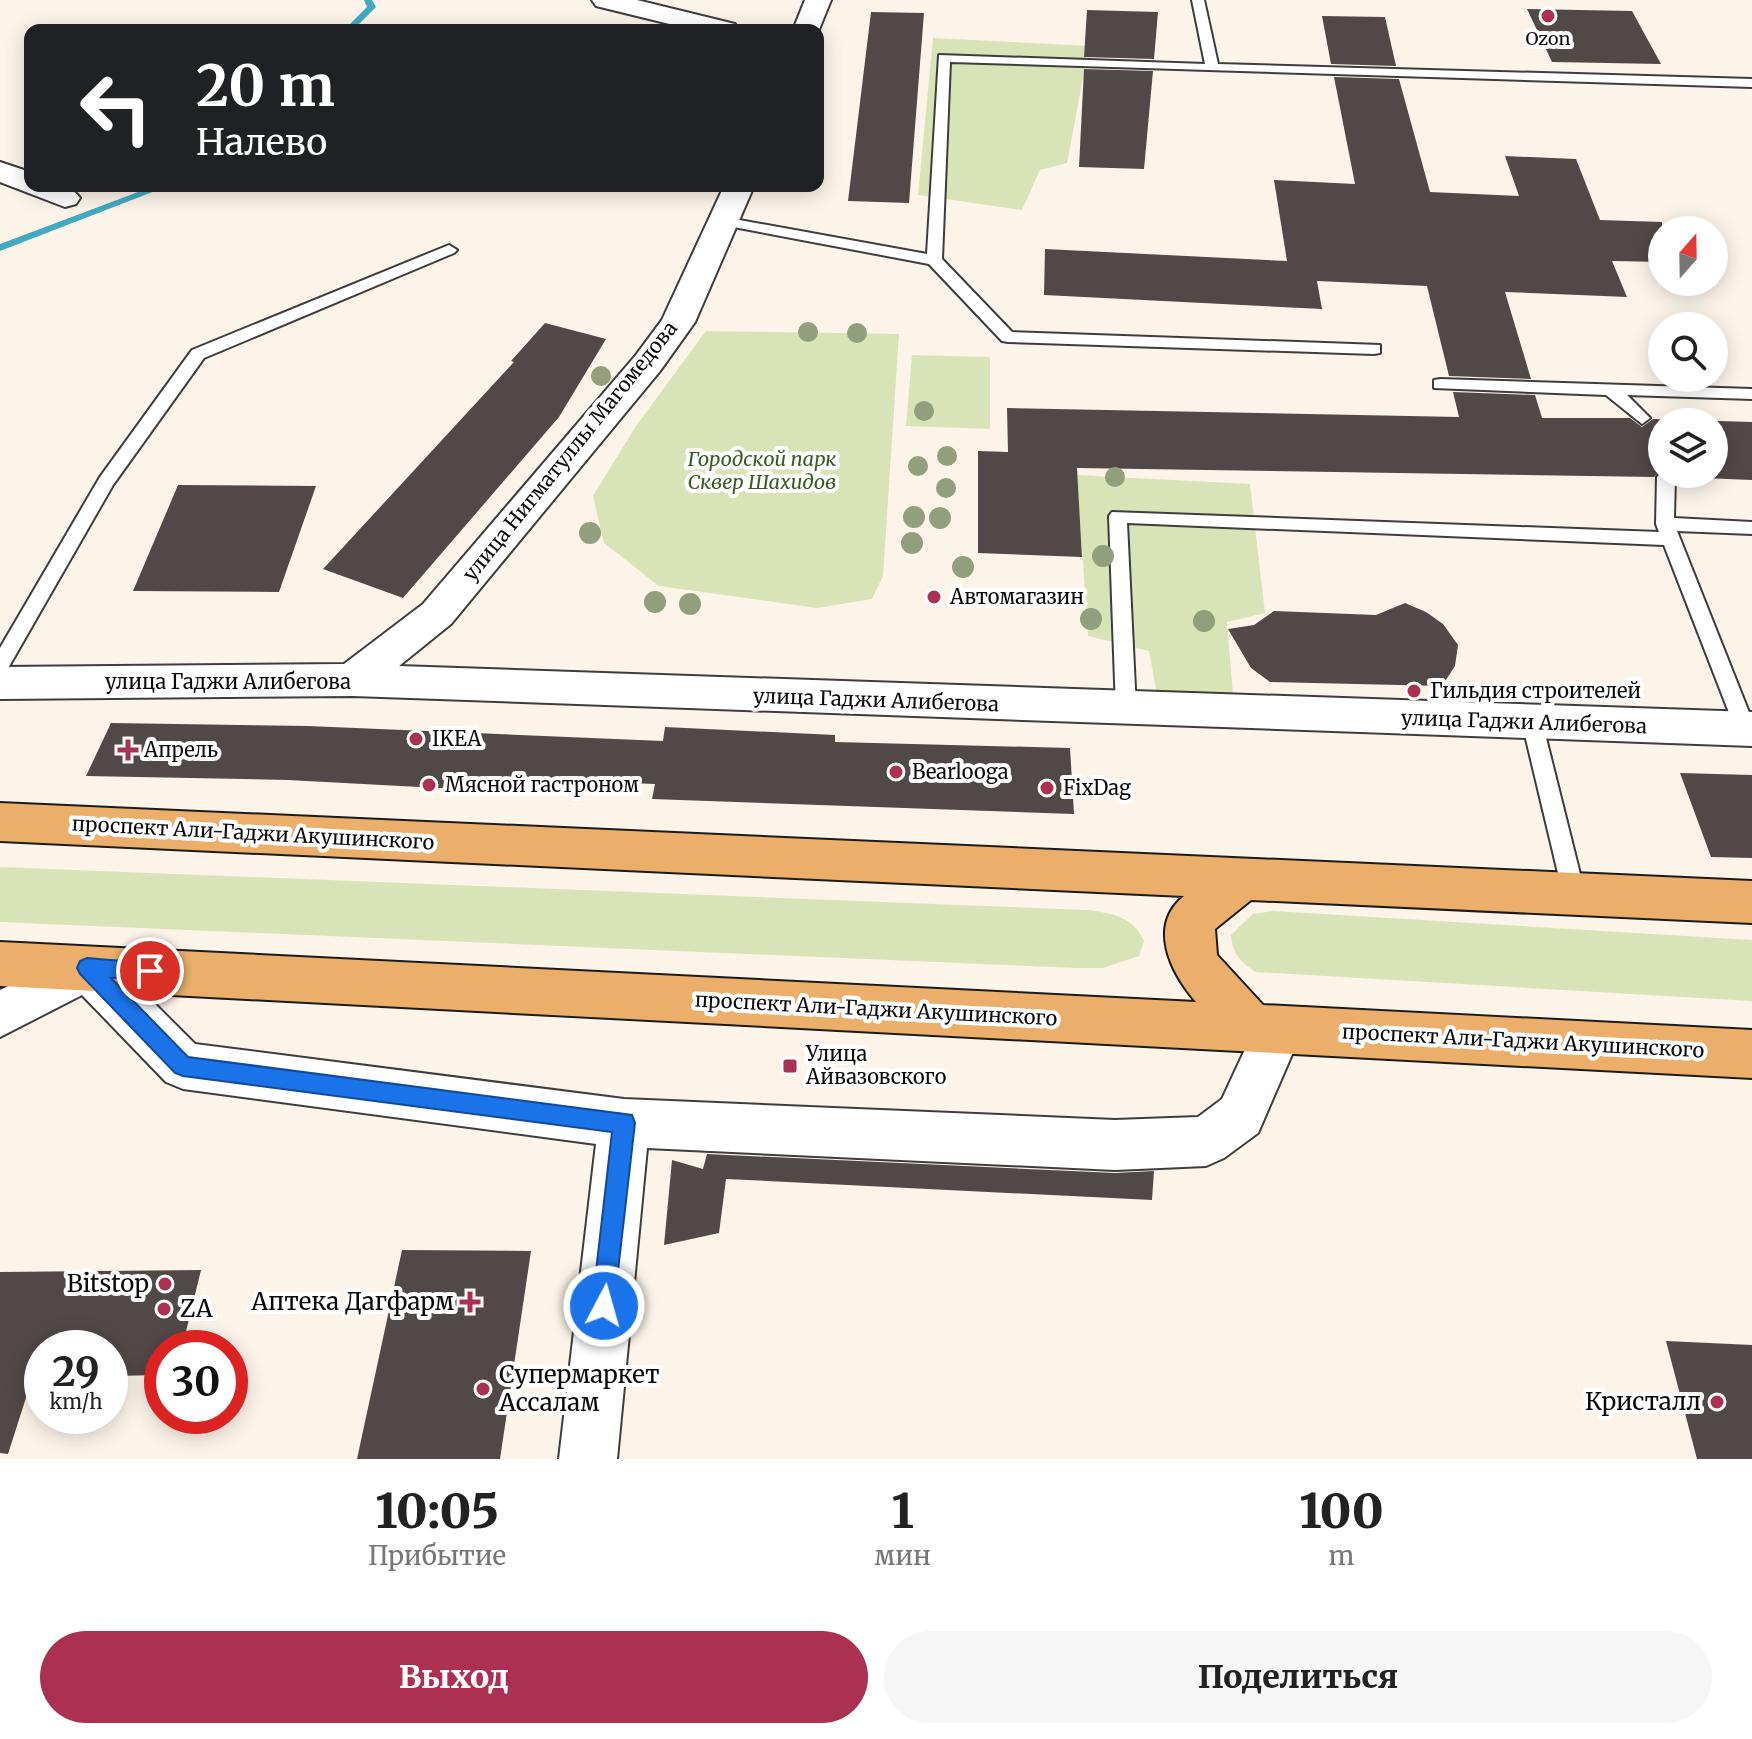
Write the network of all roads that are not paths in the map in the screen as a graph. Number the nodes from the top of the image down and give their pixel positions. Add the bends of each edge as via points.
1 (605, 0) edge
2 (818, 0) edge
3 (1198, 0) edge
4 (702, 24) edge
5 (808, 24) edge
6 (1212, 68) junction
7 (1752, 83) edge
8 (0, 171) edge
9 (24, 181) edge
10 (50, 192) edge
11 (736, 192) edge
12 (65, 198) dead end
13 (723, 221) junction
14 (449, 250) dead end
15 (934, 260) junction
16 (1374, 349) dead end
17 (1440, 384) dead end
18 (1610, 389) junction
19 (1752, 394) edge
20 (1642, 418) dead end
21 (1666, 488) edge
22 (1752, 528) edge
23 (1668, 532) junction
24 (0, 665) edge
25 (353, 680) junction
26 (0, 683) edge
27 (1126, 709) junction
28 (1532, 722) junction
29 (1748, 729) edge
30 (0, 822) edge
31 (1244, 877) junction
32 (1574, 894) junction
33 (1752, 902) edge
34 (0, 964) edge
35 (87, 968) junction
36 (0, 1015) edge
37 (1265, 1028) junction
38 (1752, 1054) edge
39 (624, 1123) junction
40 (588, 1459) edge

1 - 4 street
2 - 5 street
3 - 6 lane
6 - 7 lane
6 - 15 lane via 944,58
8 - 9 street
10 - 12 street
11 - 13 street, улица Нигматуллы Магомедова
13 - 15 lane
13 - 25 street, улица Нигматуллы Магомедова via 678,322 648,363 437,614
14 - 24 lane via 198,354 106,481
15 - 16 lane via 1008,337
17 - 18 lane
18 - 19 lane
18 - 20 lane
21 - 23 lane
22 - 23 lane
23 - 27 lane via 1118,516
23 - 29 lane
25 - 26 street, улица Гаджи Алибегова
25 - 27 street, улица Гаджи Алибегова
27 - 28 street, улица Гаджи Алибегова
28 - 29 street, улица Гаджи Алибегова
28 - 32 lane
30 - 31 main road, проспект Али-Гаджи Акушинского
31 - 32 main road, проспект Али-Гаджи Акушинского
31 - 37 main road via 1190,920 1193,963
32 - 33 main road, проспект Али-Гаджи Акушинского
34 - 35 main road, проспект Али-Гаджи Акушинского
35 - 36 street
35 - 37 main road, проспект Али-Гаджи Акушинского
35 - 39 street via 183,1066
37 - 38 main road, проспект Али-Гаджи Акушинского
37 - 39 street via 1240,1116 1206,1141 1115,1145
39 - 40 street

